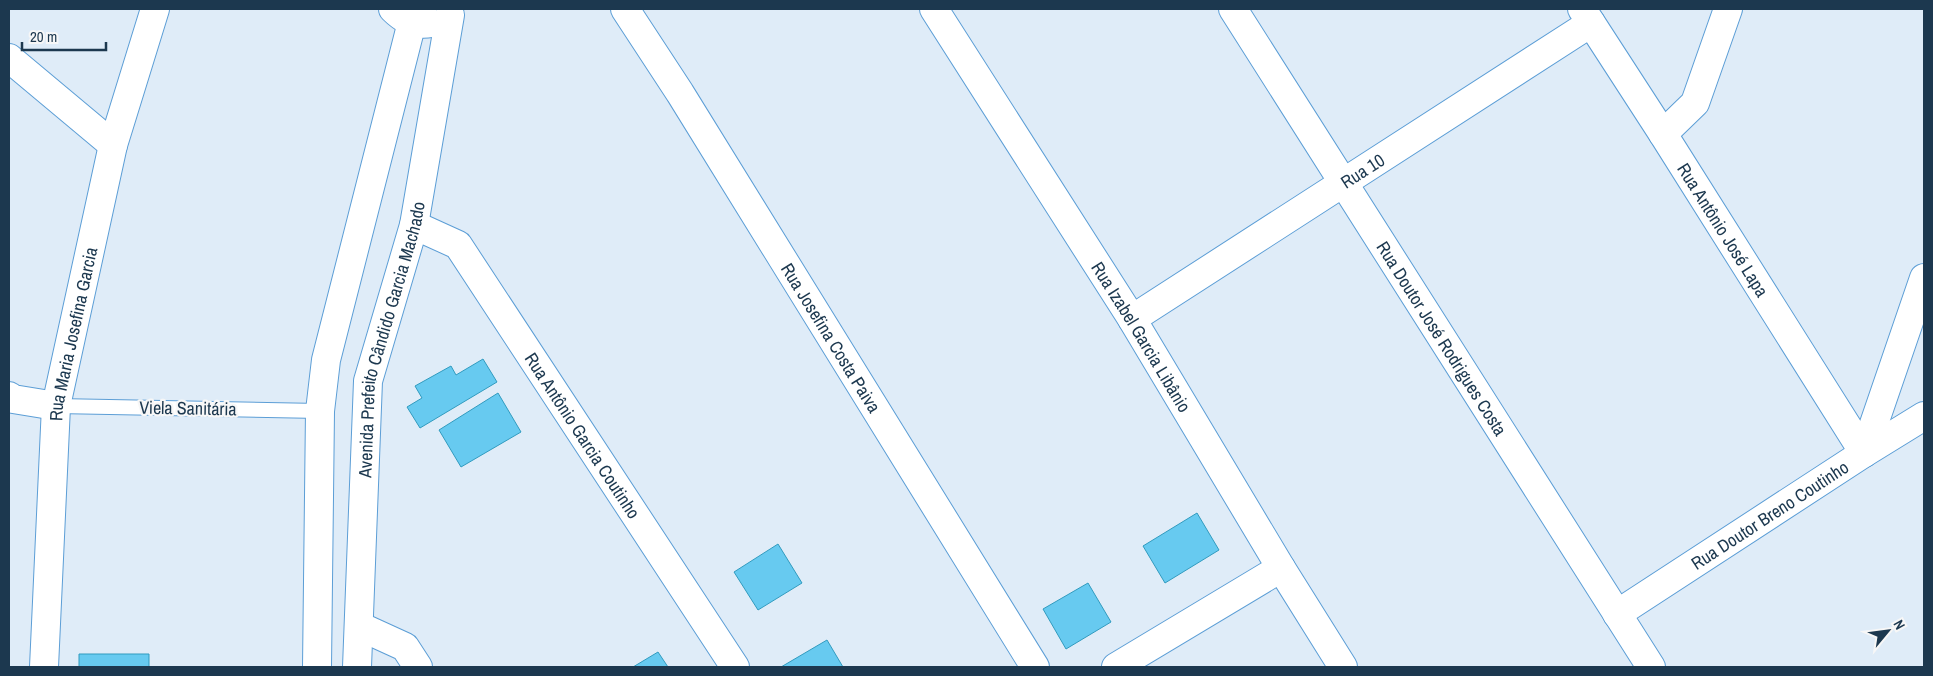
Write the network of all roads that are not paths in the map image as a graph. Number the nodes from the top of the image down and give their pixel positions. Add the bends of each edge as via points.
1 (155, 9) edge
2 (934, 9) edge
3 (1233, 9) edge
4 (1728, 9) edge
5 (453, 12) edge
6 (636, 13) edge
7 (403, 16) edge
8 (1587, 16) edge
9 (9, 58) edge
10 (1663, 134) junction
11 (114, 145) junction
12 (1343, 182) junction
13 (414, 225) junction
14 (1924, 278) edge
15 (1132, 318) junction
16 (9, 396) edge
17 (56, 406) junction
18 (320, 411) junction
19 (1924, 416) edge
20 (1864, 453) junction
21 (1281, 568) junction
22 (1617, 614) junction
23 (359, 626) junction
24 (44, 667) edge
25 (317, 667) edge
26 (357, 667) edge
27 (418, 667) edge
28 (734, 667) edge
29 (1035, 667) edge
30 (1116, 667) edge
31 (1343, 667) edge
32 (1651, 667) edge

1 - 11 street, Rua Maria Josefina Garcia
2 - 15 street, Rua Izabel Garcia Libânio
3 - 12 street, Rua Doutor José Rodrigues Costa
4 - 10 street via 1695,103
5 - 7 street, Avenida Prefeito Cândido Garcia Machado via 438,22 426,24
5 - 13 street, Avenida Prefeito Cândido Garcia Machado
6 - 29 street, Rua Josefina Costa Paiva
7 - 18 street, Avenida Prefeito Cândido Garcia Machado via 326,360
8 - 10 street, Rua Antônio José Lapa
8 - 12 street, Rua 10
9 - 11 street
10 - 20 street, Rua Antônio José Lapa
11 - 17 street, Rua Maria Josefina Garcia
12 - 15 street, Rua 10
12 - 22 street, Rua Doutor José Rodrigues Costa
13 - 23 street, Avenida Prefeito Cândido Garcia Machado via 368,381
13 - 28 street, Rua Antônio Garcia Coutinho via 458,244
14 - 20 street
15 - 21 street, Rua Izabel Garcia Libânio
16 - 17 street via 13,400
17 - 18 lane, Viela Sanitária
17 - 24 street, Rua Maria Josefina Garcia
18 - 25 street, Avenida Prefeito Cândido Garcia Machado
19 - 20 street, Rua Doutor Breno Coutinho
20 - 22 street, Rua Doutor Breno Coutinho
21 - 30 street
21 - 31 street, Rua Izabel Garcia Libânio
22 - 32 street, Rua Doutor José Rodrigues Costa
23 - 26 street, Avenida Prefeito Cândido Garcia Machado
23 - 27 street via 405,648

